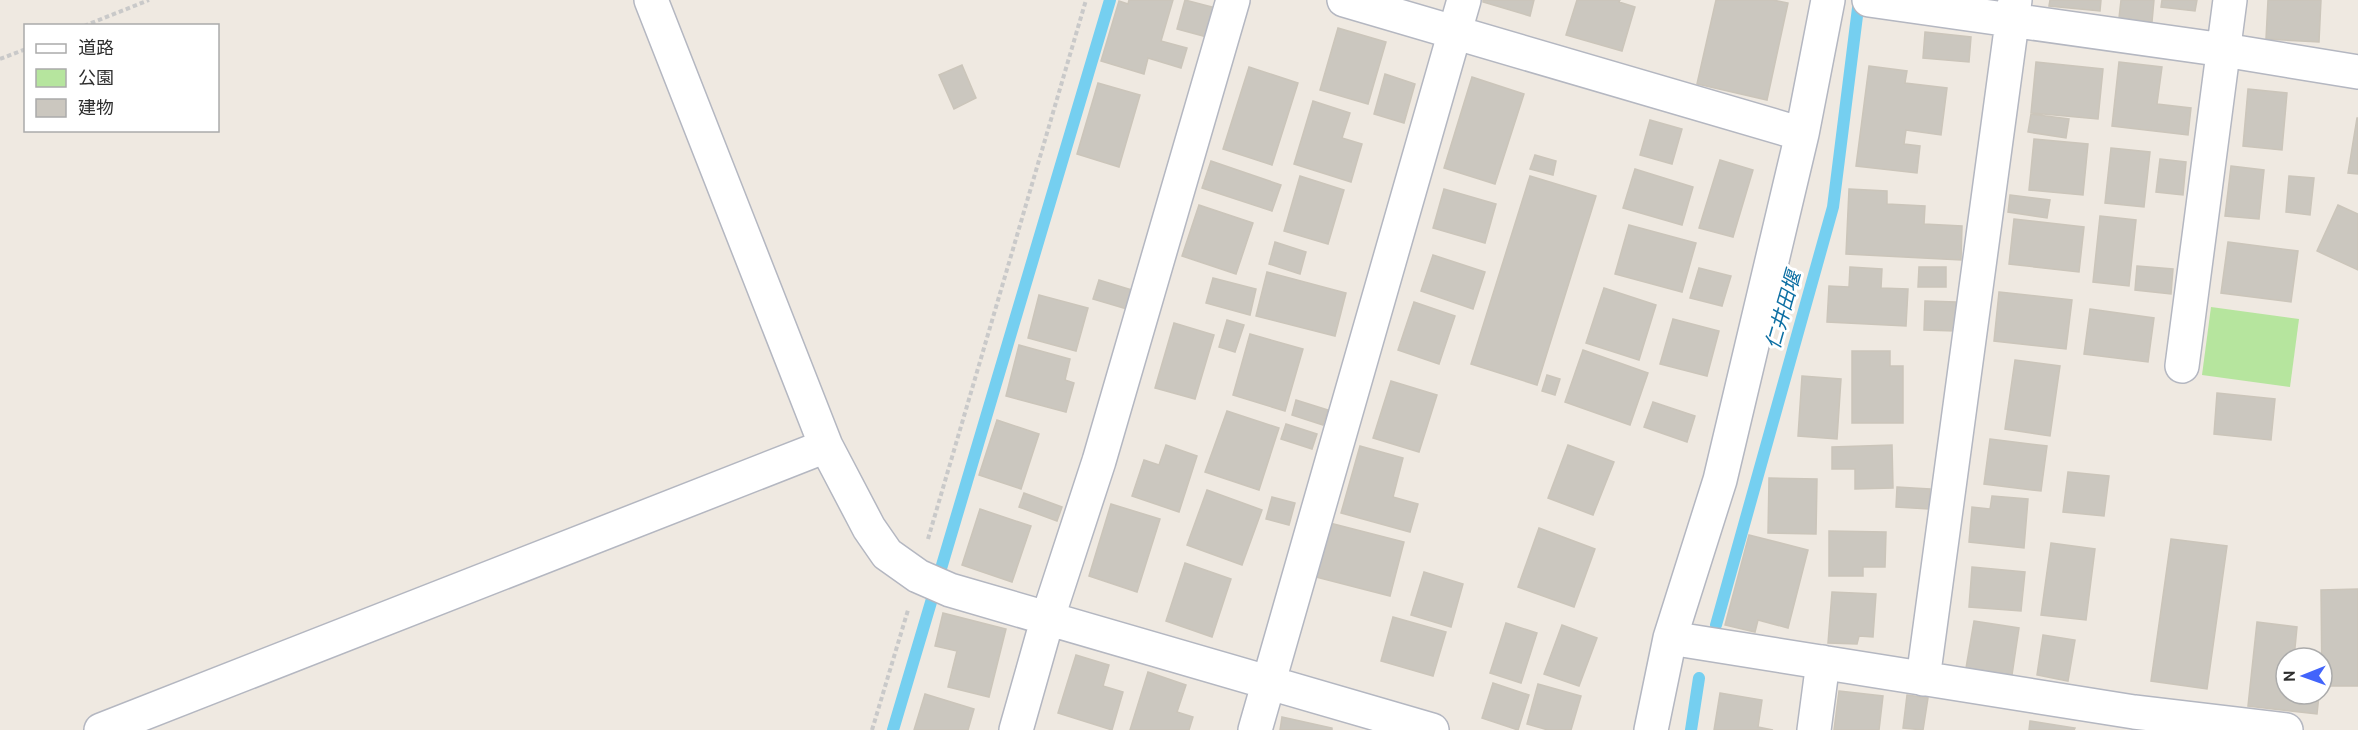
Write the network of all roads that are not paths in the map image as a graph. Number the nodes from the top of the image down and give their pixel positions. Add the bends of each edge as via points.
1 (651, 0) edge
2 (1233, 0) edge
3 (1344, 0) edge
4 (1464, 0) edge
5 (1828, 0) edge
6 (1869, 0) edge
7 (2230, 0) edge
8 (2014, 10) edge
9 (1454, 32) junction
10 (2224, 50) junction
11 (2358, 72) edge
12 (1803, 134) junction
13 (2182, 366) dead end
14 (826, 446) junction
15 (1048, 617) junction
16 (1670, 638) junction
17 (1823, 662) junction
18 (1923, 679) junction
19 (1270, 682) junction
20 (2133, 721) edge
21 (101, 730) edge
22 (1016, 730) edge
23 (1255, 730) edge
24 (1432, 730) edge
25 (1651, 730) edge
26 (1814, 730) edge
27 (2286, 730) edge

1 - 14 street
2 - 15 street via 1099,461
3 - 9 street
4 - 9 street
5 - 12 street
6 - 8 street
7 - 10 street
8 - 10 street
8 - 18 street
9 - 12 street
9 - 19 street
10 - 11 street
10 - 13 street
12 - 16 street via 1720,480
14 - 15 street via 887,554 930,582
14 - 21 street
15 - 19 street
15 - 22 street
16 - 17 street
16 - 25 street
17 - 18 street
17 - 26 street
18 - 20 street
19 - 23 street
19 - 24 street
20 - 27 street

